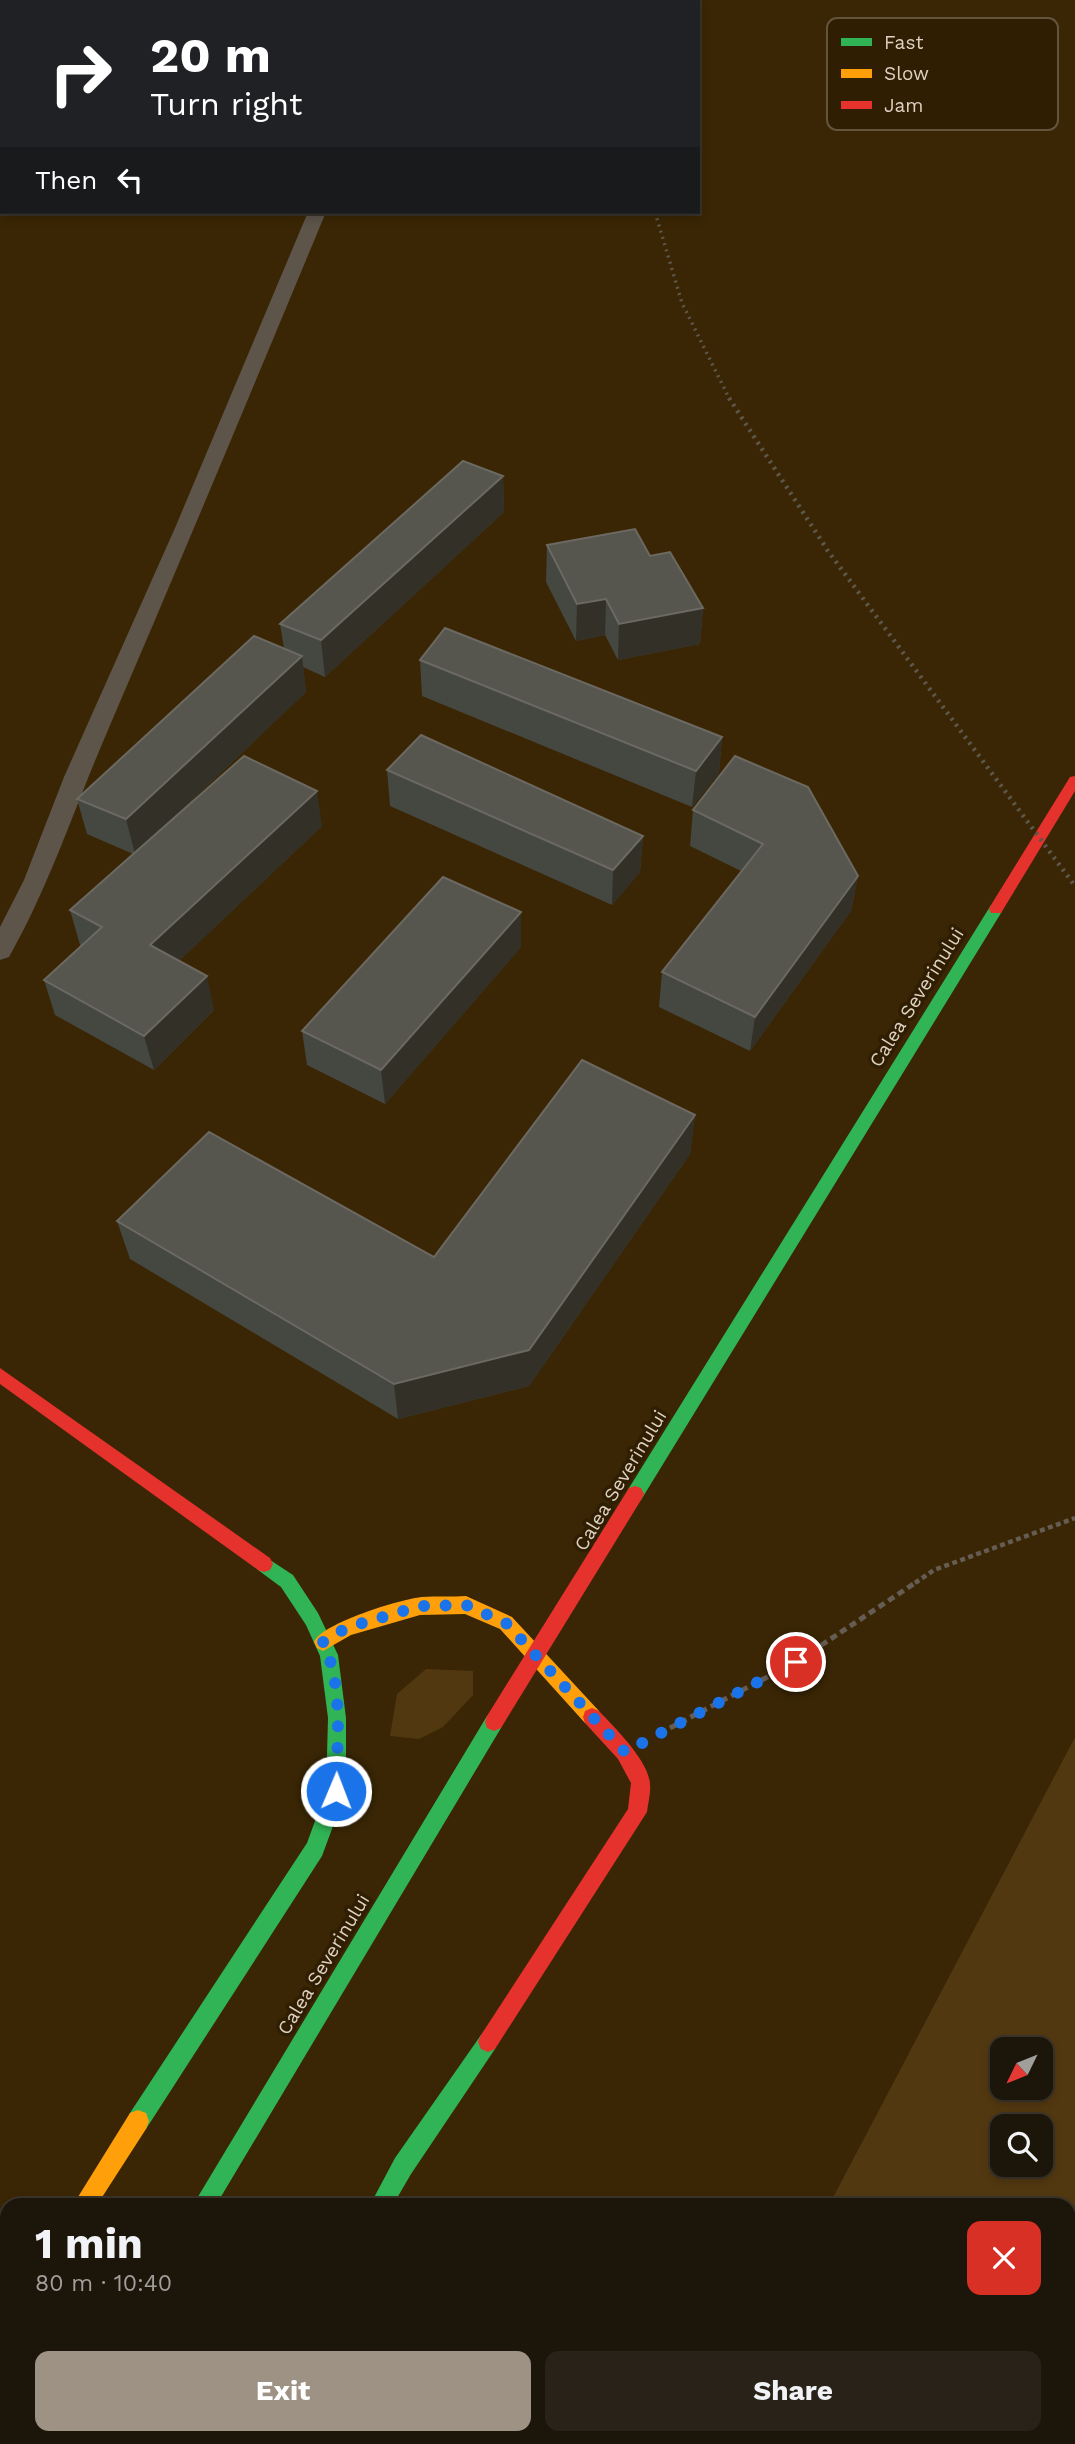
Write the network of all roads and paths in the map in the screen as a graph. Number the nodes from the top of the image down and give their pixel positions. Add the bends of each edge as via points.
1 (316, 214) edge
2 (1075, 780) edge
3 (0, 951) edge
4 (0, 1375) edge
5 (1075, 1518) edge
6 (323, 1642) junction
7 (625, 1752) junction
8 (88, 2198) edge
9 (208, 2198) edge
10 (385, 2198) edge

1 - 3 lane via 36,880
2 - 9 main road, Calea Severinului via 404,1868
4 - 6 main road via 287,1581
5 - 7 path via 934,1570 796,1662
6 - 7 main road via 346,1628 420,1606 466,1605 506,1623
6 - 8 main road via 329,1655 337,1718 336,1791 315,1849
7 - 10 main road via 641,1782 637,1812

